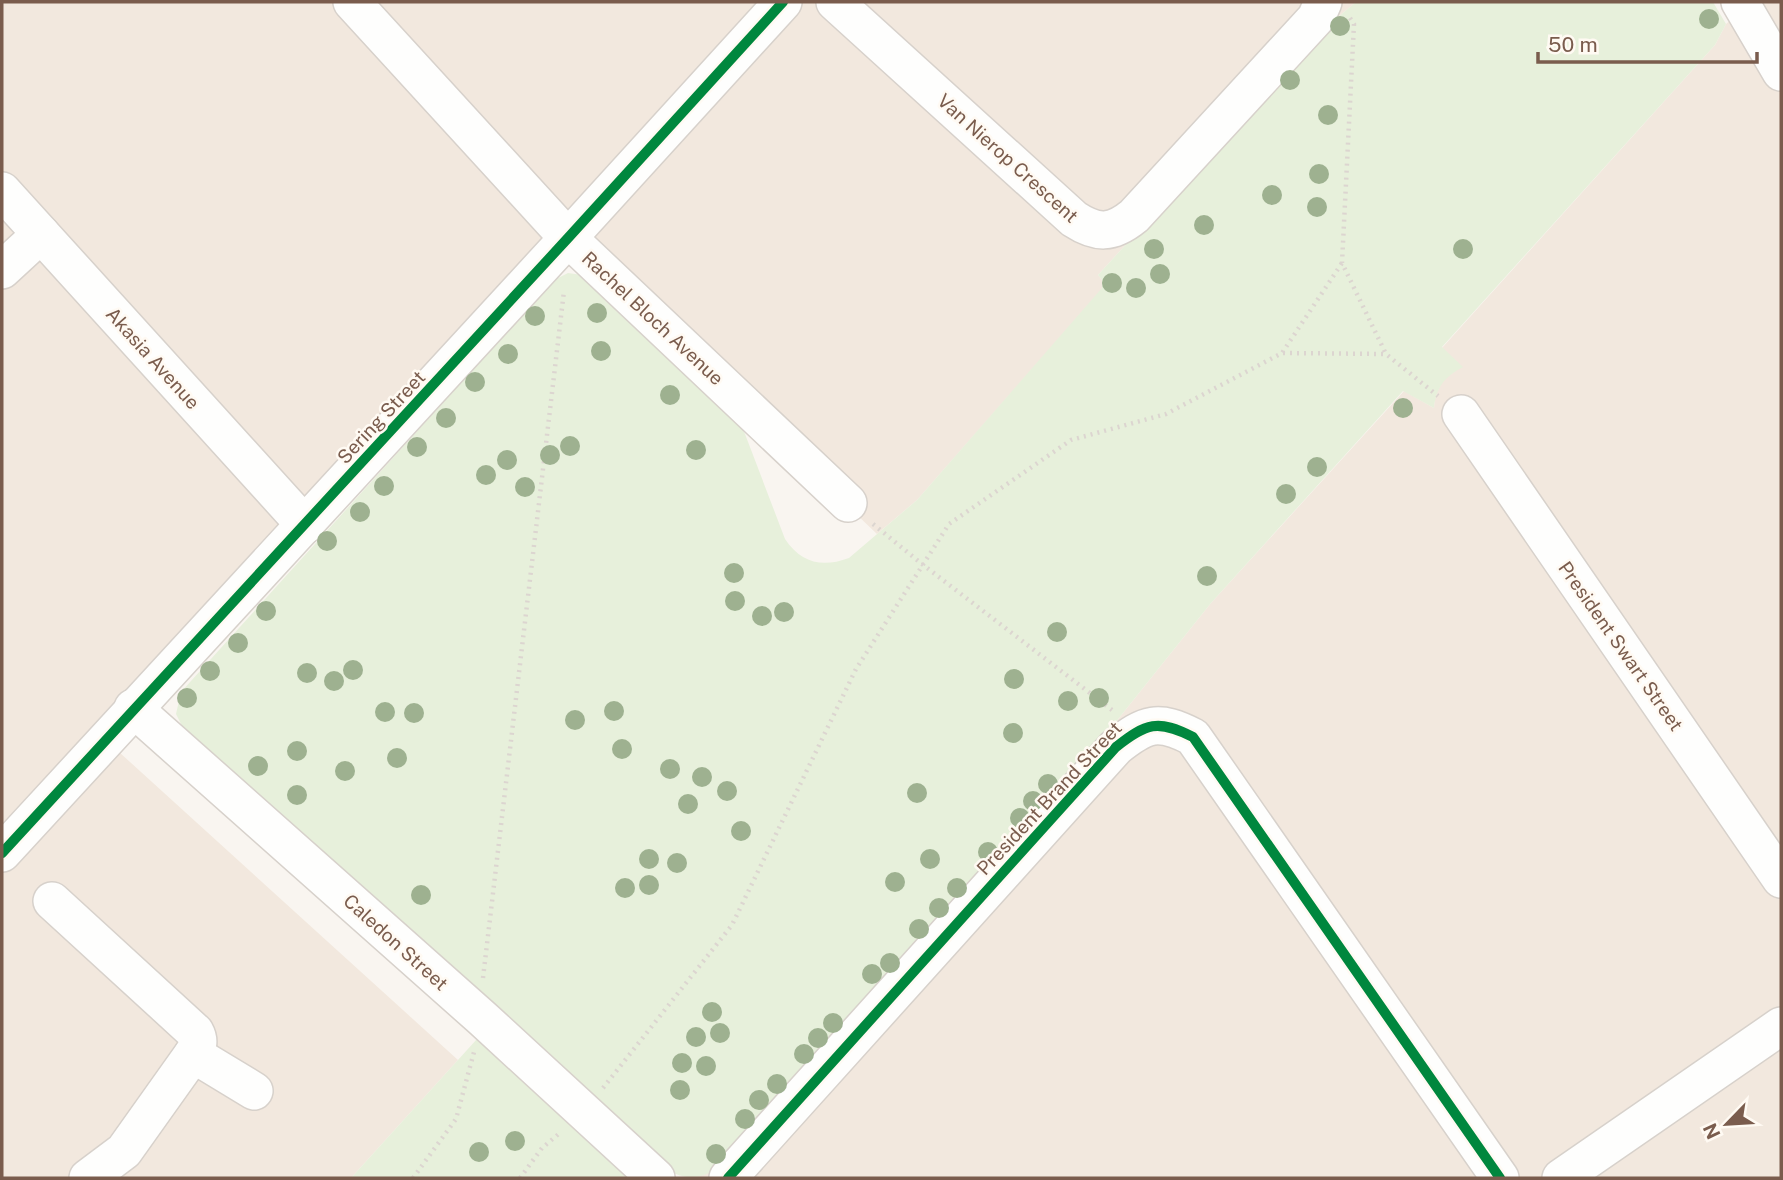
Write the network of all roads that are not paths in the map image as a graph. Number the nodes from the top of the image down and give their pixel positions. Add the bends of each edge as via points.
1 (352, 2) edge
2 (783, 2) edge
3 (835, 2) edge
4 (1741, 2) edge
5 (1335, 7) edge
6 (1781, 72) edge
7 (2, 191) edge
8 (41, 234) junction
9 (568, 238) junction
10 (2, 270) edge
11 (1461, 414) road end
12 (848, 503) road end
13 (305, 525) junction
14 (133, 708) junction
15 (2, 853) edge
16 (1781, 879) edge
17 (52, 901) dead end
18 (1781, 1026) edge
19 (193, 1054) junction
20 (254, 1091) dead end
21 (88, 1178) edge
22 (656, 1178) edge
23 (728, 1178) edge
24 (1500, 1178) edge
25 (1561, 1178) edge

1 - 9 street, Rachel Bloch Avenue
2 - 9 street, Sering Street
3 - 5 street, Van Nierop Crescent via 1074,219 1090,229 1104,230 1121,227 1134,216 1316,18
4 - 6 street
7 - 8 street, Akasia Avenue
8 - 10 street
8 - 13 street, Akasia Avenue
9 - 12 street, Rachel Bloch Avenue
9 - 13 street, Sering Street
11 - 16 street, President Swart Street
13 - 14 street, Sering Street
14 - 15 street, Sering Street
14 - 22 street, Caledon Street
17 - 19 street via 195,1032 198,1045
18 - 25 street
19 - 20 street
19 - 21 street via 124,1150
23 - 24 street, President Brand Street via 1116,747 1138,729 1163,725 1193,737

